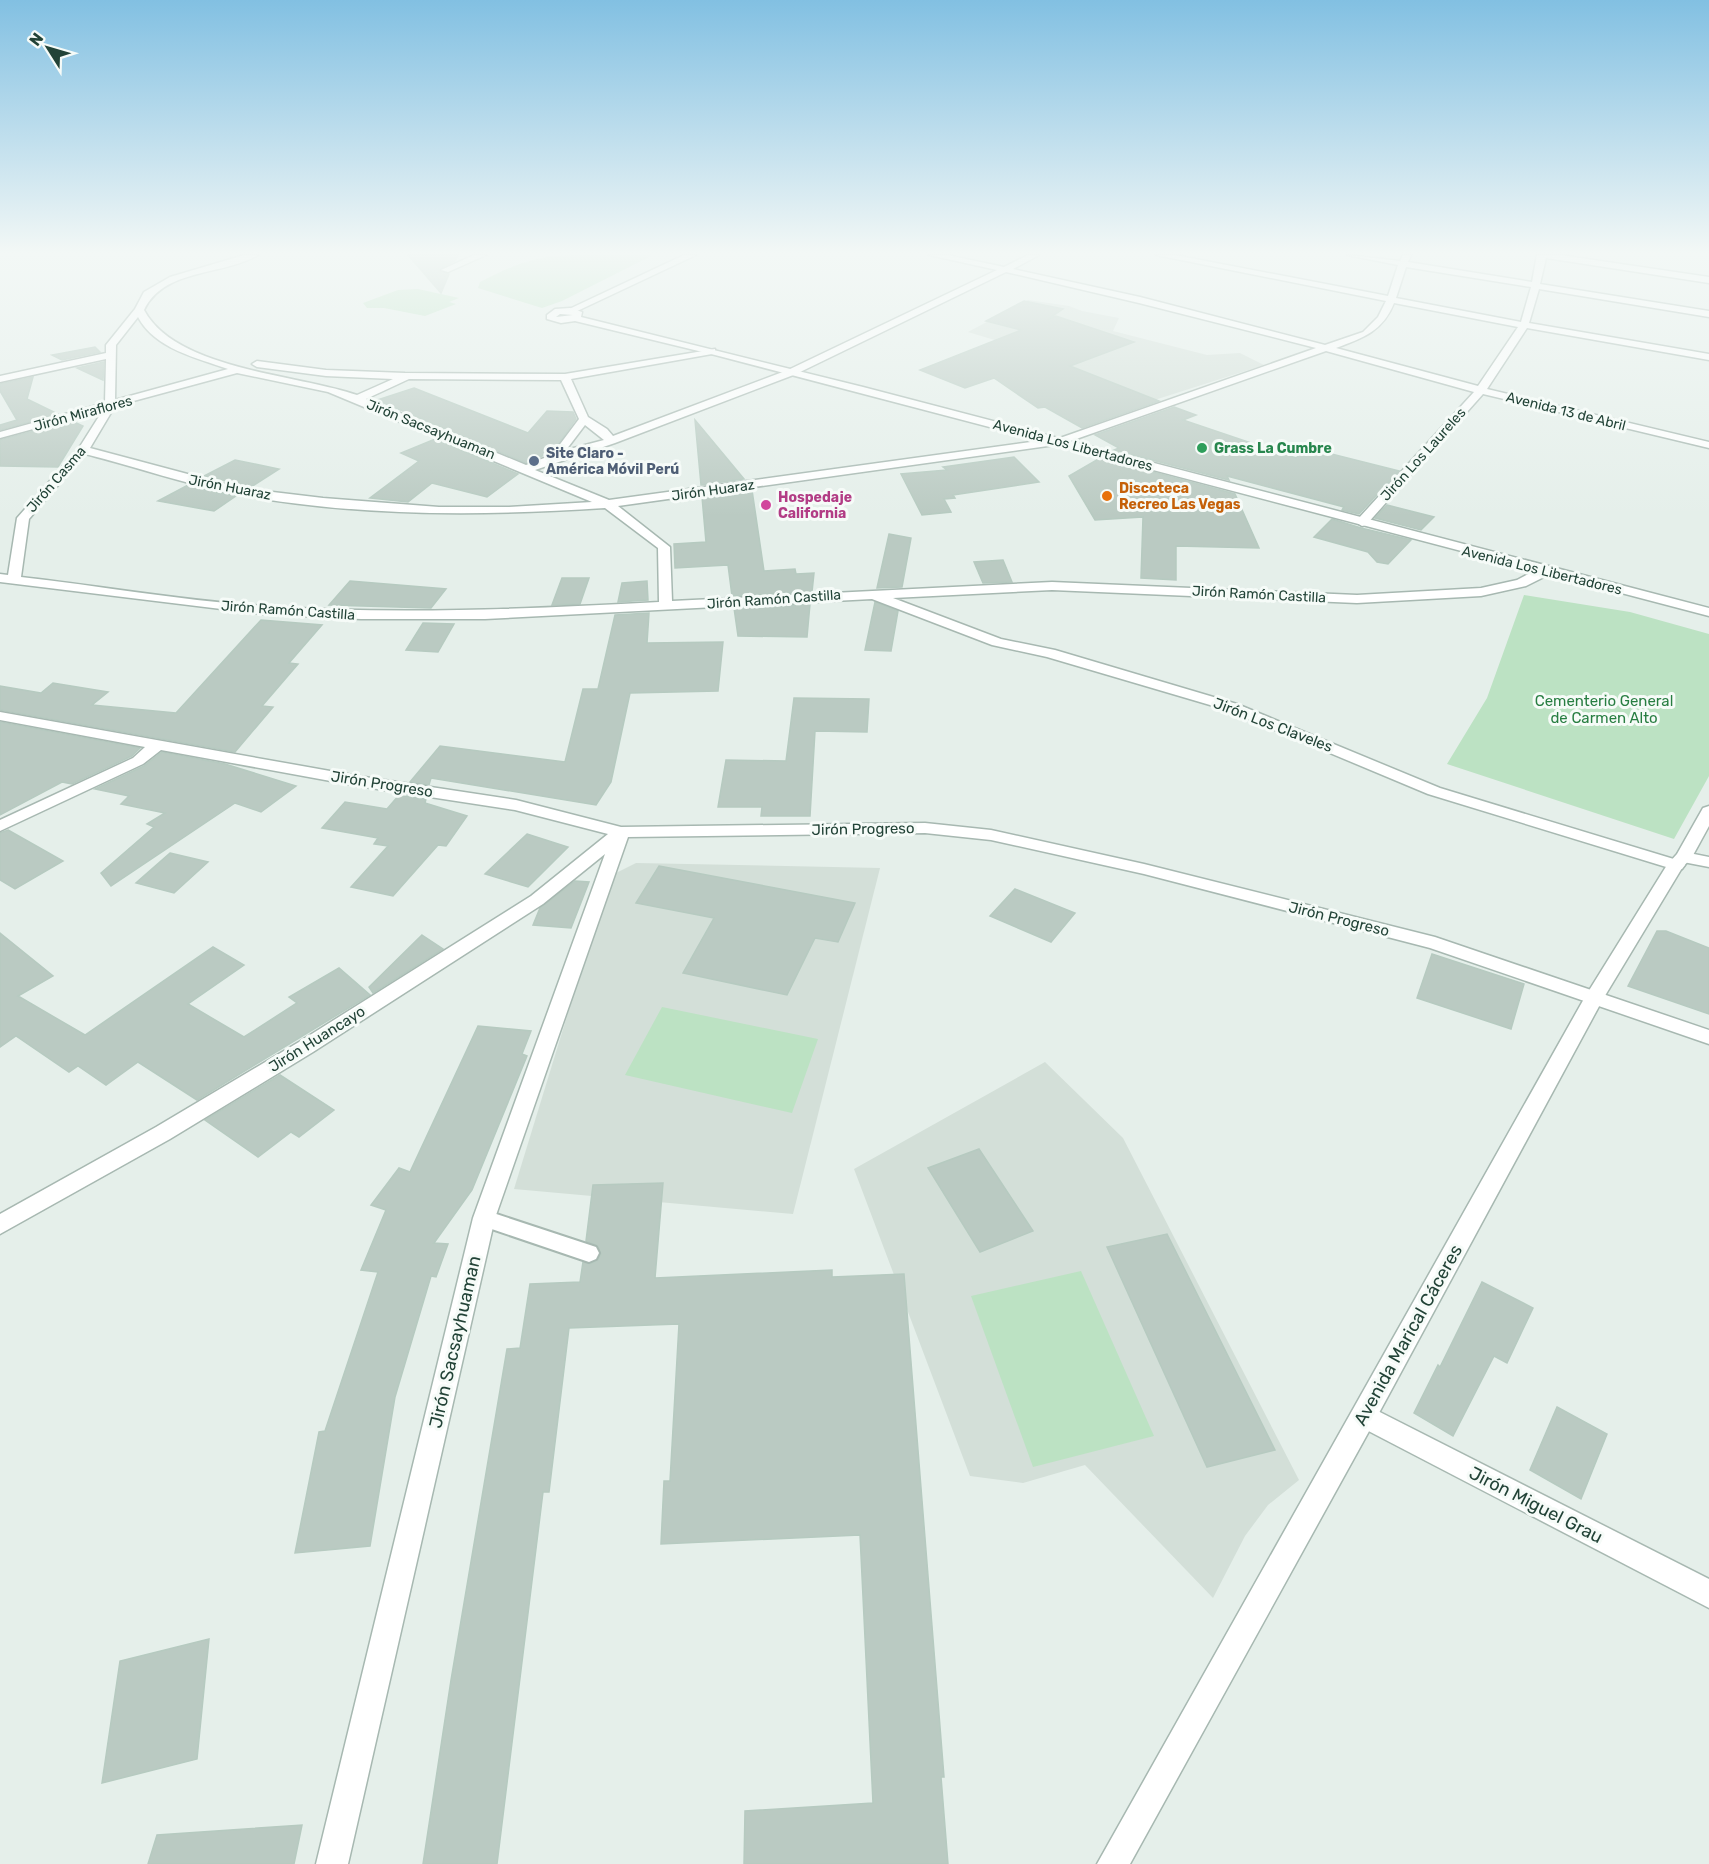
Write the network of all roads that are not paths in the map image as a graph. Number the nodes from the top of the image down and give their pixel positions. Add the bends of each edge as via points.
1 (113, 342) edge
2 (170, 342) edge
3 (678, 342) edge
4 (855, 342) edge
5 (1304, 342) edge
6 (1346, 342) edge
7 (1513, 342) edge
8 (1622, 342) edge
9 (1332, 349) junction
10 (712, 351) junction
11 (109, 355) junction
12 (1709, 357) edge
13 (209, 358) junction
14 (236, 370) junction
15 (792, 372) junction
16 (407, 376) junction
17 (565, 377) junction
18 (0, 379) edge
19 (1481, 390) junction
20 (357, 399) junction
21 (110, 406) junction
22 (584, 419) junction
23 (0, 435) edge
24 (611, 441) junction
25 (1062, 441) junction
26 (1709, 445) edge
27 (83, 450) junction
28 (556, 457) junction
29 (527, 469) junction
30 (608, 504) junction
31 (1362, 522) junction
32 (1545, 571) junction
33 (7, 578) edge
34 (869, 594) junction
35 (666, 606) junction
36 (1709, 612) edge
37 (0, 716) edge
38 (158, 745) junction
39 (1709, 811) edge
40 (0, 826) edge
41 (621, 832) junction
42 (1680, 861) junction
43 (1709, 862) edge
44 (1594, 997) junction
45 (1709, 1037) edge
46 (484, 1218) junction
47 (0, 1224) edge
48 (589, 1253) dead end
49 (1364, 1416) junction
50 (1709, 1594) edge
51 (332, 1864) edge
52 (1113, 1864) edge

1 - 11 street
2 - 13 street, Jirón Sacsayhuaman
3 - 10 street, Avenida Los Libertadores
4 - 15 street
5 - 9 street, Avenida 13 de Abril
6 - 9 street, Jirón Huaraz
7 - 19 street, Jirón Los Laureles
8 - 12 street
9 - 19 street, Avenida 13 de Abril
9 - 25 street, Jirón Huaraz
10 - 15 street, Avenida Los Libertadores
10 - 17 street
11 - 18 street
11 - 21 street, Jirón Casma
13 - 14 street, Jirón Sacsayhuaman
13 - 16 street via 326,373
14 - 20 street, Jirón Sacsayhuaman via 330,389
14 - 21 street, Jirón Miraflores
15 - 24 street
15 - 25 street, Avenida Los Libertadores
16 - 17 street
16 - 20 street
17 - 22 street
19 - 26 street, Avenida 13 de Abril
19 - 31 street, Jirón Los Laureles
20 - 29 street, Jirón Sacsayhuaman
21 - 23 street, Jirón Miraflores
21 - 27 street, Jirón Casma
22 - 24 street via 603,430
22 - 28 street
24 - 28 street
25 - 30 street, Jirón Huaraz
25 - 31 street, Avenida Los Libertadores
27 - 30 street, Jirón Huaraz via 240,491 323,502 439,511
27 - 33 street, Jirón Casma via 23,518
28 - 29 street
29 - 30 street, Jirón Sacsayhuaman
30 - 35 street, Jirón Sacsayhuaman via 664,547
31 - 32 street, Avenida Los Libertadores
32 - 34 street, Jirón Ramón Castilla via 1521,583 1481,592 1357,599 1052,586
32 - 36 street, Avenida Los Libertadores
33 - 35 street, Jirón Ramón Castilla via 250,608 361,615 484,615
34 - 35 street, Jirón Ramón Castilla
34 - 42 street, Jirón Los Claveles via 997,642 1050,653 1232,707 1434,791
37 - 38 street, Jirón Progreso
38 - 40 street via 138,761
38 - 41 street, Jirón Progreso via 516,805
39 - 42 street, Avenida Marical Cáceres
41 - 44 street, Jirón Progreso via 925,828 991,835 1144,869 1434,943
41 - 46 street, Jirón Sacsayhuaman
41 - 47 street, Jirón Huancayo via 537,900 374,1004 163,1133
42 - 43 street
42 - 44 street, Avenida Marical Cáceres
44 - 45 street, Jirón Progreso
44 - 49 street, Avenida Marical Cáceres
46 - 48 lane
46 - 51 street, Jirón Sacsayhuaman
49 - 50 street, Jirón Miguel Grau
49 - 52 street, Avenida Marical Cáceres

